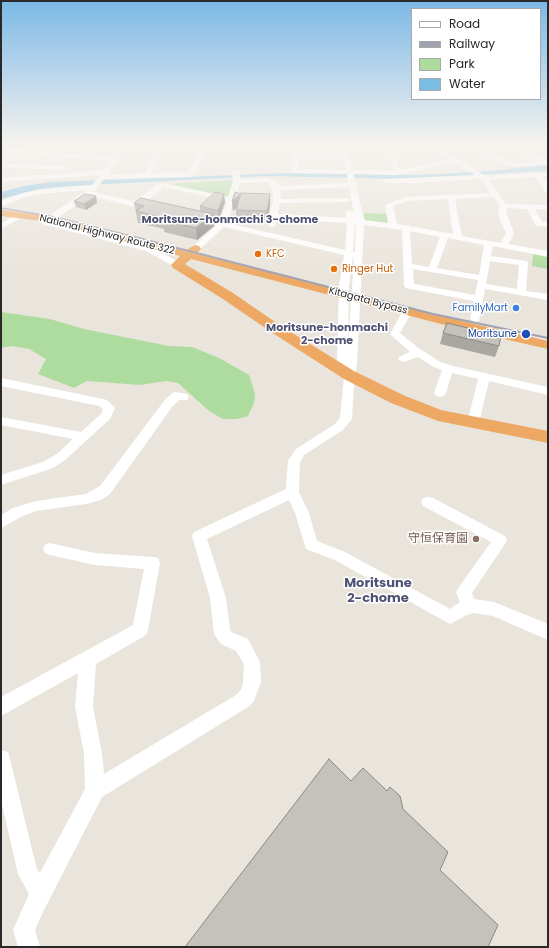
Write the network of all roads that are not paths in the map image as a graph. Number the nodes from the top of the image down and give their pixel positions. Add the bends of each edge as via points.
1 (158, 187) edge
2 (174, 187) edge
3 (234, 187) edge
4 (282, 187) edge
5 (348, 187) edge
6 (351, 187) edge
7 (424, 187) edge
8 (491, 187) edge
9 (276, 188) joint
10 (93, 189) junction
11 (496, 195) junction
12 (451, 197) junction
13 (420, 199) junction
14 (231, 200) junction
15 (347, 200) junction
16 (277, 201) junction
17 (136, 204) junction
18 (1, 205) edge
19 (504, 206) junction
20 (530, 207) junction
21 (548, 207) edge
22 (158, 210) edge
23 (1, 213) edge
24 (22, 215) junction
25 (54, 216) junction
26 (187, 216) edge
27 (274, 216) junction
28 (351, 221) junction
29 (360, 222) junction
30 (223, 224) junction
31 (548, 224) edge
32 (393, 226) junction
33 (1, 227) edge
34 (406, 228) junction
35 (445, 234) junction
36 (270, 235) junction
37 (458, 236) junction
38 (489, 243) junction
39 (504, 246) junction
40 (192, 252) junction
41 (349, 254) junction
42 (548, 254) edge
43 (359, 256) junction
44 (486, 258) junction
45 (177, 265) junction
46 (408, 266) junction
47 (432, 270) junction
48 (482, 282) junction
49 (350, 292) junction
50 (521, 293) junction
51 (548, 298) edge
52 (478, 299) junction
53 (407, 312) junction
54 (475, 320) junction
55 (548, 333) edge
56 (548, 345) edge
57 (418, 353) junction
58 (403, 359) dead end
59 (448, 368) junction
60 (349, 375) junction
61 (484, 377) junction
62 (1, 382) edge
63 (548, 391) edge
64 (440, 393) dead end
65 (183, 397) dead end
66 (1, 421) edge
67 (473, 423) junction
68 (84, 437) junction
69 (548, 437) edge
70 (1, 480) edge
71 (292, 492) junction
72 (428, 502) dead end
73 (1, 522) edge
74 (50, 549) dead end
75 (470, 607) junction
76 (548, 632) edge
77 (88, 659) junction
78 (1, 707) edge
79 (1, 759) edge
80 (95, 790) junction
81 (40, 893) junction
82 (29, 947) edge

1 - 17 street
2 - 14 street
3 - 14 street
4 - 9 street
5 - 15 street
6 - 29 street
7 - 13 street via 412,188
8 - 11 street
9 - 16 street
10 - 17 street
10 - 18 street via 38,192 23,195
10 - 25 street
11 - 12 street
11 - 19 street
12 - 13 street
12 - 37 street
13 - 32 street via 406,199 389,205
14 - 30 street
15 - 16 street
15 - 28 street
16 - 27 street
17 - 22 street
18 - 25 highway, National Highway Route 322
19 - 20 street
19 - 39 street via 503,218 510,233
20 - 21 street
20 - 31 street via 540,224
23 - 24 highway, National Highway Route 322
24 - 25 highway, National Highway Route 322
24 - 33 street
25 - 40 highway, National Highway Route 322
25 - 45 street via 45,222 46,224 149,249
26 - 30 street
27 - 28 street
27 - 36 street
28 - 29 street
28 - 41 street
29 - 32 street
29 - 43 street
30 - 36 street
30 - 40 street
32 - 34 street
34 - 35 street
34 - 46 street
35 - 37 street
35 - 47 street
36 - 41 street
37 - 38 street
38 - 39 street
38 - 44 street
39 - 42 street
40 - 45 highway, National Highway Route 322
40 - 49 highway, Kitagata Bypass
41 - 43 street
41 - 49 street
43 - 49 street
44 - 48 street
44 - 50 street via 524,264
45 - 60 highway, National Highway Route 322
46 - 47 street
46 - 52 street via 409,286
47 - 48 street
48 - 50 street
48 - 52 street
49 - 53 highway, Kitagata Bypass
49 - 54 highway, Kitagata Bypass
49 - 60 street via 352,363
50 - 51 street
52 - 54 street
53 - 56 highway, Kitagata Bypass
53 - 57 street via 395,334
54 - 55 highway, Kitagata Bypass
57 - 58 street
57 - 59 street
59 - 61 street
59 - 64 street
60 - 67 highway, National Highway Route 322 via 397,399 438,415
60 - 71 street via 346,419 339,427 296,457
61 - 63 street
61 - 67 street
62 - 68 street via 103,403 109,408 106,416
65 - 73 street via 176,396 168,404 106,490 86,499 36,506 18,512
66 - 68 street
67 - 69 highway, National Highway Route 322
68 - 70 street via 48,465
71 - 75 street via 302,513 311,545 340,556 450,617
71 - 80 street via 199,536 218,598 222,634 227,639 242,644 252,662 252,682 248,695
72 - 75 street via 500,540 464,592
74 - 77 street via 96,559 154,563 140,630
75 - 76 street via 494,609
77 - 78 street
77 - 80 street via 84,707 93,753
79 - 81 street via 28,874
80 - 81 street
81 - 82 street via 24,930

